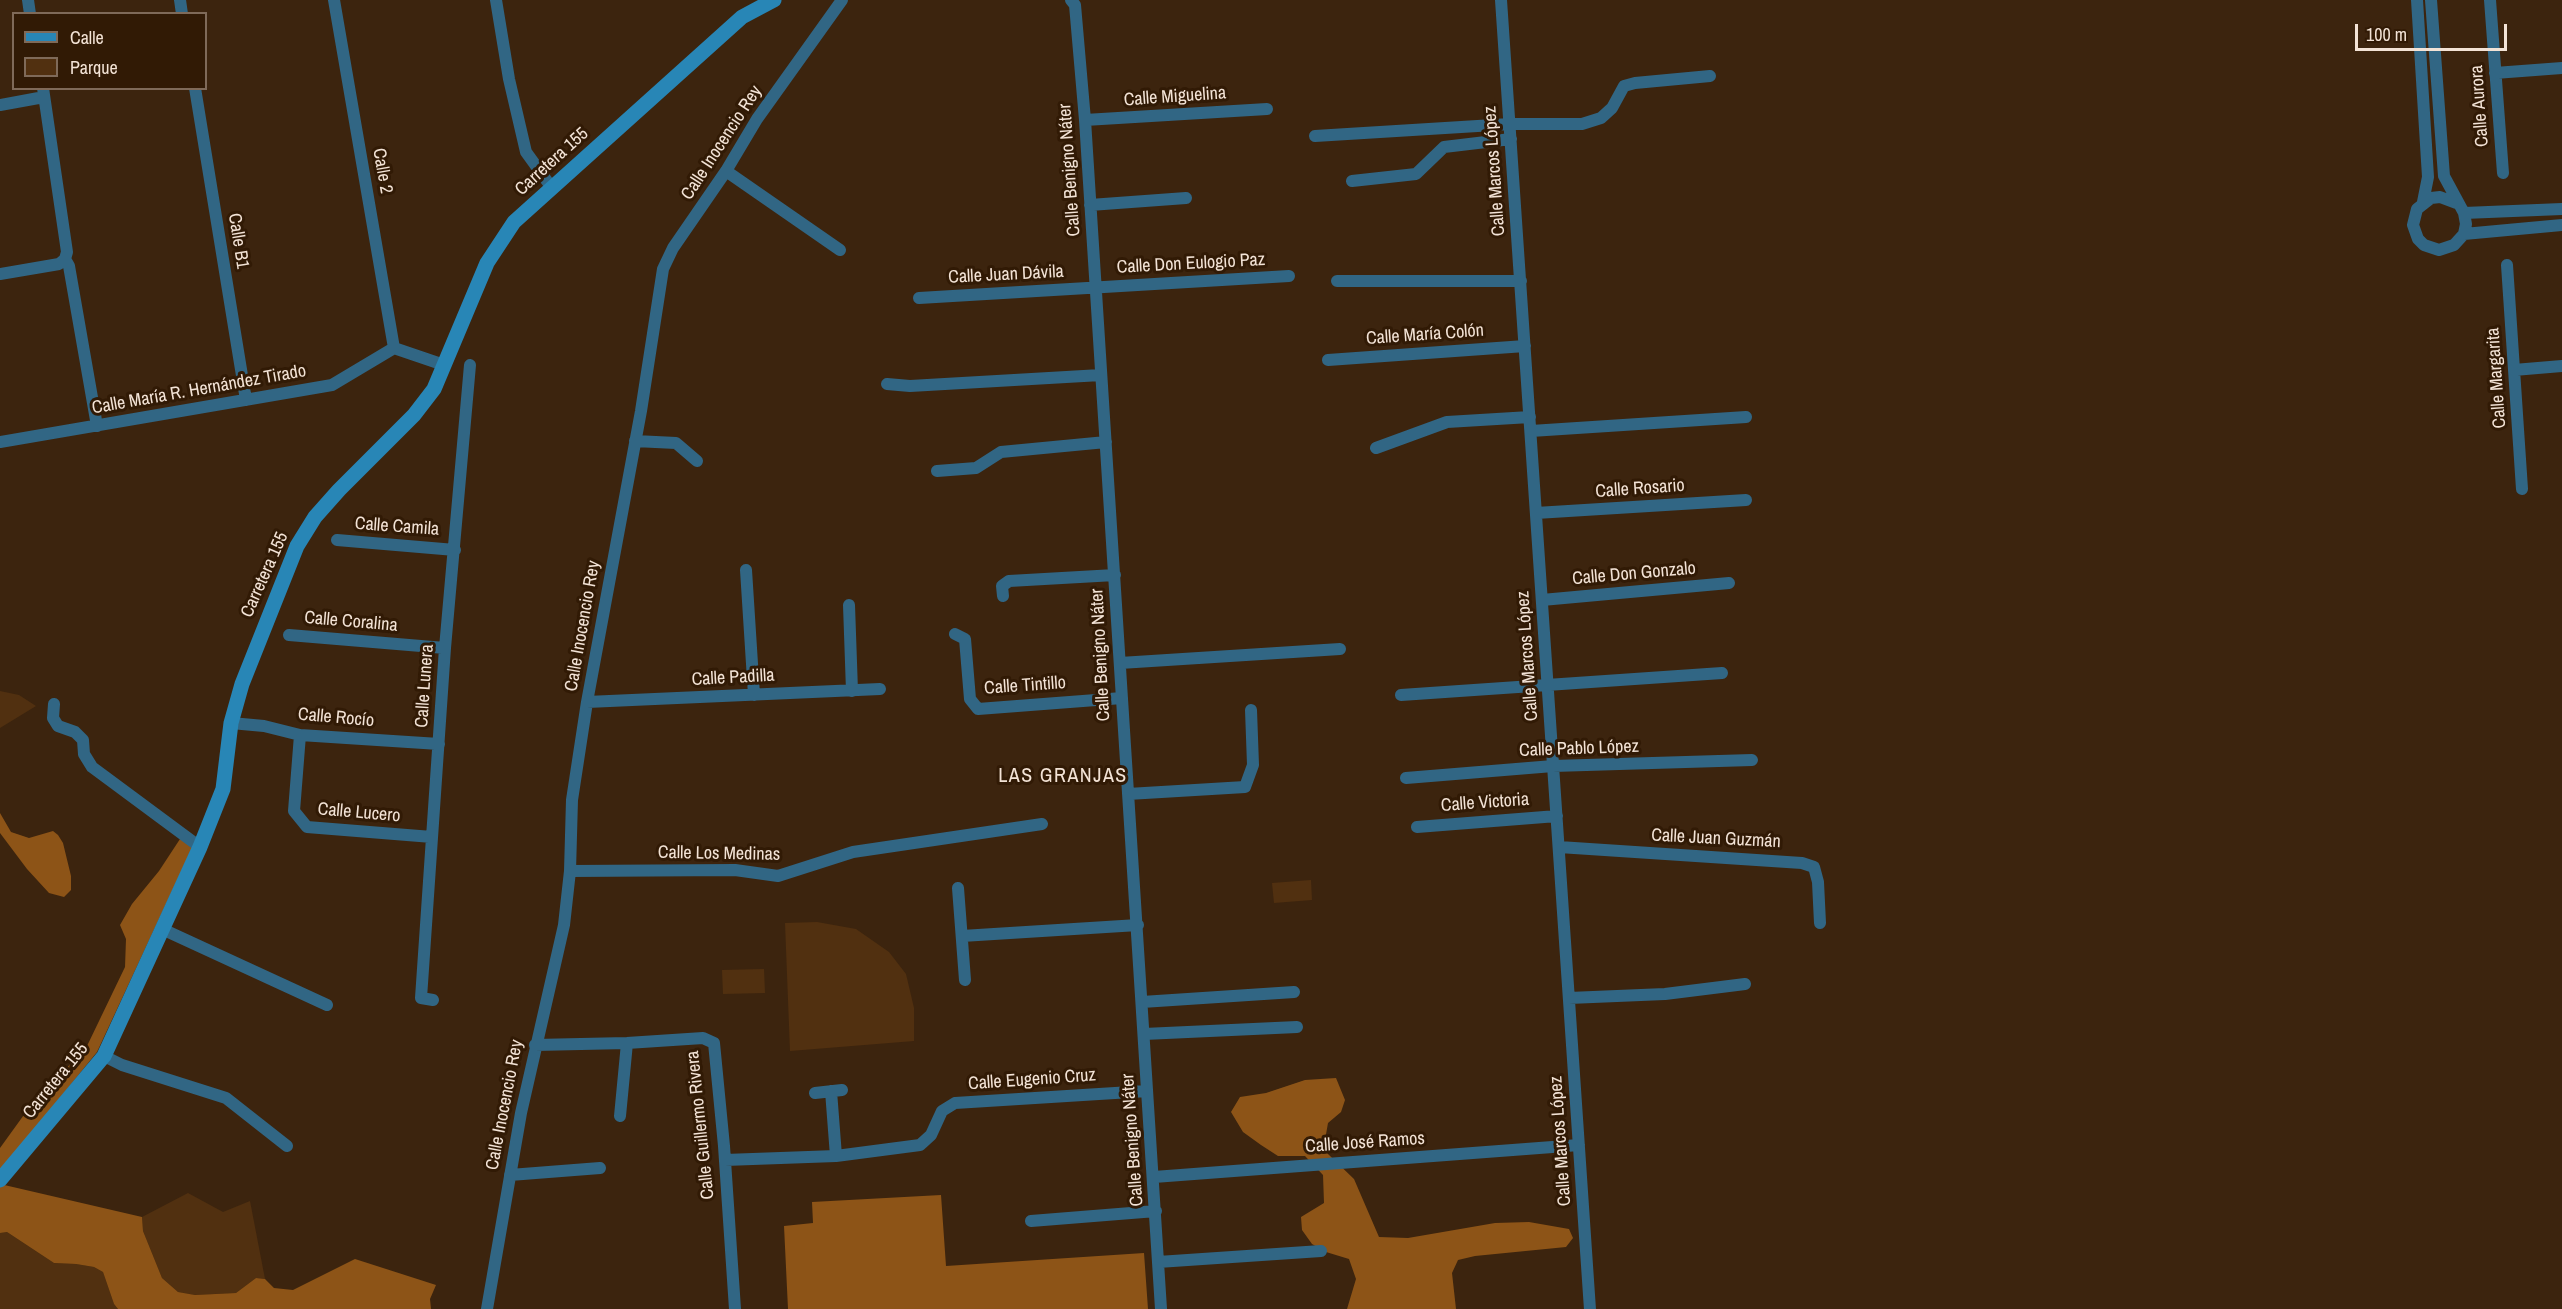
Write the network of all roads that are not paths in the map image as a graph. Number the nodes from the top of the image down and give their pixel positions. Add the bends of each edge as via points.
1 (334, 0) edge
2 (496, 0) edge
3 (774, 0) edge
4 (843, 0) edge
5 (1071, 0) edge
6 (1501, 0) edge
7 (2417, 0) edge
8 (2431, 0) edge
9 (2490, 0) edge
10 (2562, 68) edge
11 (2495, 73) junction
12 (1710, 76) dead end
13 (195, 90) edge
14 (44, 93) edge
15 (0, 105) edge
16 (1267, 109) dead end
17 (1085, 120) junction
18 (1510, 124) junction
19 (1315, 136) dead end
20 (1511, 139) junction
21 (726, 171) junction
22 (2503, 173) dead end
23 (1352, 181) dead end
24 (552, 188) junction
25 (1186, 198) dead end
26 (2423, 202) junction
27 (1090, 205) junction
28 (2460, 208) junction
29 (2562, 209) edge
30 (2562, 225) edge
31 (2464, 234) junction
32 (840, 250) dead end
33 (65, 260) junction
34 (2508, 265) dead end
35 (0, 274) edge
36 (1289, 276) dead end
37 (1337, 281) dead end
38 (1521, 281) junction
39 (1095, 287) junction
40 (919, 298) dead end
41 (1525, 346) junction
42 (394, 348) junction
43 (1328, 360) dead end
44 (444, 365) junction
45 (470, 365) dead end
46 (2562, 366) edge
47 (2514, 370) junction
48 (1101, 375) junction
49 (887, 384) dead end
50 (246, 400) junction
51 (1530, 417) junction
52 (1746, 417) dead end
53 (97, 426) junction
54 (1531, 431) junction
55 (0, 441) edge
56 (635, 441) junction
57 (1107, 442) junction
58 (1376, 448) dead end
59 (697, 461) dead end
60 (937, 471) dead end
61 (2522, 489) dead end
62 (1746, 500) dead end
63 (1536, 513) junction
64 (337, 540) dead end
65 (455, 549) junction
66 (746, 570) dead end
67 (1114, 575) junction
68 (1729, 583) dead end
69 (1003, 596) dead end
70 (1542, 600) junction
71 (849, 605) dead end
72 (955, 634) dead end
73 (290, 635) dead end
74 (445, 648) junction
75 (1340, 649) dead end
76 (1120, 663) junction
77 (1722, 673) dead end
78 (1548, 685) junction
79 (880, 689) dead end
80 (852, 690) junction
81 (1401, 694) dead end
82 (754, 695) junction
83 (1122, 698) junction
84 (587, 702) junction
85 (54, 704) dead end
86 (1251, 710) dead end
87 (231, 723) junction
88 (300, 735) junction
89 (439, 744) junction
90 (1752, 760) dead end
91 (1553, 766) junction
92 (1407, 778) dead end
93 (1128, 794) junction
94 (1557, 816) junction
95 (1042, 824) dead end
96 (1417, 827) dead end
97 (432, 837) junction
98 (200, 847) junction
99 (1559, 848) junction
100 (570, 871) junction
101 (958, 888) dead end
102 (1820, 923) dead end
103 (1138, 924) junction
104 (162, 929) junction
105 (962, 936) junction
106 (965, 980) dead end
107 (1745, 984) dead end
108 (1294, 992) dead end
109 (1569, 998) junction
110 (433, 1000) dead end
111 (1142, 1002) junction
112 (327, 1005) dead end
113 (1297, 1027) dead end
114 (1144, 1034) junction
115 (627, 1043) junction
116 (535, 1045) junction
117 (104, 1056) junction
118 (1147, 1091) junction
119 (815, 1093) dead end
120 (620, 1116) dead end
121 (1579, 1145) junction
122 (287, 1146) dead end
123 (836, 1156) junction
124 (725, 1160) junction
125 (600, 1168) dead end
126 (510, 1175) junction
127 (1154, 1177) junction
128 (0, 1180) edge
129 (1156, 1211) junction
130 (1031, 1221) dead end
131 (1321, 1251) dead end
132 (1158, 1262) junction
133 (487, 1309) edge
134 (735, 1309) edge
135 (1161, 1309) edge
136 (1590, 1309) edge

1 - 42 street, Calle 2
2 - 24 street via 508,79 526,152
3 - 24 street, Carretera 155 via 742,17
4 - 21 street, Calle Inocencio Rey via 757,119
5 - 17 street, Calle Benigno Náter via 1075,5
6 - 18 street, Calle Marcos López
7 - 26 street via 2428,177
8 - 28 street via 2444,176
9 - 11 street, Calle Aurora
10 - 11 street
11 - 22 street, Calle Aurora
12 - 18 street via 1624,86 1612,108 1601,118 1582,124
13 - 50 street, Calle B1
14 - 15 street
14 - 33 street
16 - 17 street, Calle Miguelina
17 - 27 street, Calle Benigno Náter
18 - 19 street
18 - 20 street, Calle Marcos López
20 - 23 street via 1444,147 1416,174
20 - 38 street, Calle Marcos López
21 - 32 street
21 - 56 street, Calle Inocencio Rey via 672,248 663,269
24 - 44 street, Carretera 155 via 514,222 498,243
25 - 27 street
26 - 28 street via 2440,197
26 - 31 street via 2413,225 2424,245 2446,249
27 - 39 street, Calle Benigno Náter
28 - 29 street
28 - 31 street via 2466,224
30 - 31 street
33 - 35 street
33 - 53 street
34 - 47 street, Calle Margarita
36 - 39 street, Calle Don Eulogio Paz
37 - 38 street
38 - 41 street, Calle Marcos López
39 - 40 street, Calle Juan Dávila
39 - 48 street, Calle Benigno Náter
41 - 43 street, Calle María Colón
41 - 51 street, Calle Marcos López
42 - 44 street
42 - 50 street, Calle María R. Hernández Tirado via 333,385
44 - 87 street, Carretera 155 via 434,389 414,415 339,490 297,546 265,622
45 - 65 street, Calle Lunera
46 - 47 street
47 - 61 street, Calle Margarita
48 - 49 street
48 - 57 street, Calle Benigno Náter
50 - 53 street, Calle María R. Hernández Tirado
51 - 54 street, Calle Marcos López
51 - 58 street via 1447,422
52 - 54 street
53 - 55 street, Calle María R. Hernández Tirado
54 - 63 street, Calle Marcos López
56 - 59 street via 676,443
56 - 84 street, Calle Inocencio Rey
57 - 60 street via 1001,452 976,468
57 - 67 street, Calle Benigno Náter
62 - 63 street, Calle Rosario
63 - 70 street, Calle Marcos López
64 - 65 street, Calle Camila
65 - 74 street, Calle Lunera
66 - 82 street
67 - 69 street via 1009,580 1002,586
67 - 76 street, Calle Benigno Náter
68 - 70 street, Calle Don Gonzalo
70 - 78 street, Calle Marcos López
71 - 80 street
72 - 83 street, Calle Tintillo via 965,639 970,699 978,709
73 - 74 street, Calle Coralina
74 - 89 street, Calle Lunera
75 - 76 street
76 - 83 street, Calle Benigno Náter
77 - 78 street
78 - 81 street
78 - 91 street, Calle Marcos López
79 - 80 street, Calle Padilla
80 - 82 street, Calle Padilla
82 - 84 street, Calle Padilla
83 - 93 street, Calle Benigno Náter
84 - 100 street, Calle Inocencio Rey via 572,800
85 - 98 street via 53,718 58,726 75,732 83,740 84,754 92,767
86 - 93 street via 1253,765 1245,787
87 - 88 street, Calle Rocío
87 - 98 street, Carretera 155 via 223,789
88 - 89 street, Calle Rocío
88 - 97 street, Calle Lucero via 294,811 307,827
89 - 97 street, Calle Lunera
90 - 91 street, Calle Pablo López
91 - 92 street, Calle Pablo López
91 - 94 street, Calle Marcos López
93 - 103 street, Calle Benigno Náter
94 - 96 street, Calle Victoria
94 - 99 street, Calle Marcos López
95 - 100 street, Calle Los Medinas via 853,852 778,876 735,870
97 - 110 street, Calle Lunera via 420,998
98 - 104 street, Carretera 155
99 - 102 street, Calle Juan Guzmán via 1802,863 1814,867
99 - 109 street, Calle Marcos López
100 - 116 street, Calle Inocencio Rey via 564,925
101 - 105 street
103 - 105 street
103 - 111 street, Calle Benigno Náter
104 - 112 street
104 - 117 street, Carretera 155
105 - 106 street
107 - 109 street via 1677,993
108 - 111 street
109 - 121 street, Calle Marcos López
111 - 114 street, Calle Benigno Náter
113 - 114 street
114 - 118 street, Calle Benigno Náter
115 - 116 street, Calle Guillermo Rivera
115 - 120 street
115 - 124 street, Calle Guillermo Rivera via 703,1038 714,1043
116 - 126 street, Calle Inocencio Rey
117 - 122 street via 226,1098
117 - 128 street, Carretera 155
118 - 123 street, Calle Eugenio Cruz via 955,1103 942,1111 931,1135 920,1145
118 - 127 street, Calle Benigno Náter
119 - 123 street via 836,1091
121 - 127 street, Calle José Ramos
121 - 136 street, Calle Marcos López
123 - 124 street, Calle Eugenio Cruz
124 - 134 street, Calle Guillermo Rivera
125 - 126 street
126 - 133 street, Calle Inocencio Rey
127 - 129 street, Calle Benigno Náter
129 - 130 street
129 - 132 street, Calle Benigno Náter
131 - 132 street
132 - 135 street, Calle Benigno Náter

